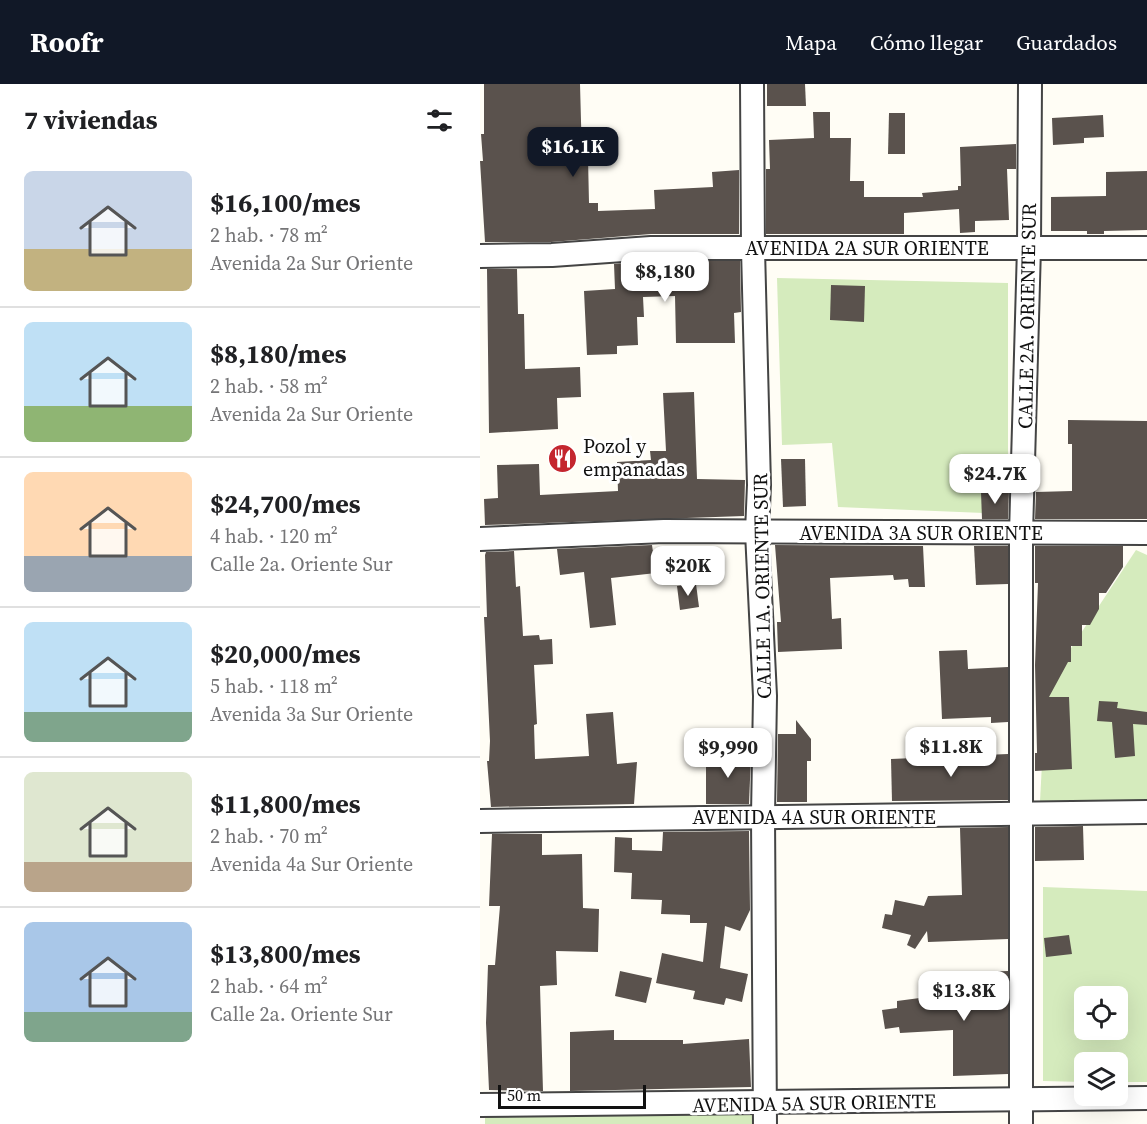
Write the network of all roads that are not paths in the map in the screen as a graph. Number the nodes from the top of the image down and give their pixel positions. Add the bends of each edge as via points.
1 (752, 84) edge
2 (1030, 84) edge
3 (1029, 247) junction
4 (1147, 248) edge
5 (753, 249) junction
6 (480, 256) edge
7 (757, 532) junction
8 (1147, 533) edge
9 (1021, 534) junction
10 (480, 539) edge
11 (1147, 812) edge
12 (1022, 815) junction
13 (763, 816) junction
14 (480, 820) edge
15 (1147, 1098) edge
16 (1021, 1100) junction
17 (480, 1105) edge
18 (765, 1114) edge
19 (1021, 1124) edge

1 - 5 street, CALLE 1A. ORIENTE SUR
2 - 3 street, CALLE 2A. ORIENTE SUR
3 - 4 street, AVENIDA 2A SUR ORIENTE
3 - 5 street, AVENIDA 2A SUR ORIENTE
3 - 9 street, CALLE 2A. ORIENTE SUR
5 - 6 street, AVENIDA 2A SUR ORIENTE via 651,248
5 - 7 street, CALLE 1A. ORIENTE SUR
7 - 9 street, AVENIDA 3A SUR ORIENTE
7 - 10 street, AVENIDA 3A SUR ORIENTE via 664,531
7 - 13 street, CALLE 1A. ORIENTE SUR via 765,696
8 - 9 street, AVENIDA 3A SUR ORIENTE
9 - 12 street, CALLE 2A. ORIENTE SUR
11 - 12 street, AVENIDA 4A SUR ORIENTE
12 - 13 street, AVENIDA 4A SUR ORIENTE
12 - 16 street, CALLE 2A. ORIENTE SUR
13 - 14 street, AVENIDA 4A SUR ORIENTE
13 - 18 street, CALLE 1A. ORIENTE SUR
15 - 16 street, AVENIDA 5A SUR ORIENTE
16 - 18 street, AVENIDA 5A SUR ORIENTE
16 - 19 street, CALLE 2A. ORIENTE SUR
17 - 18 street, AVENIDA 5A SUR ORIENTE

